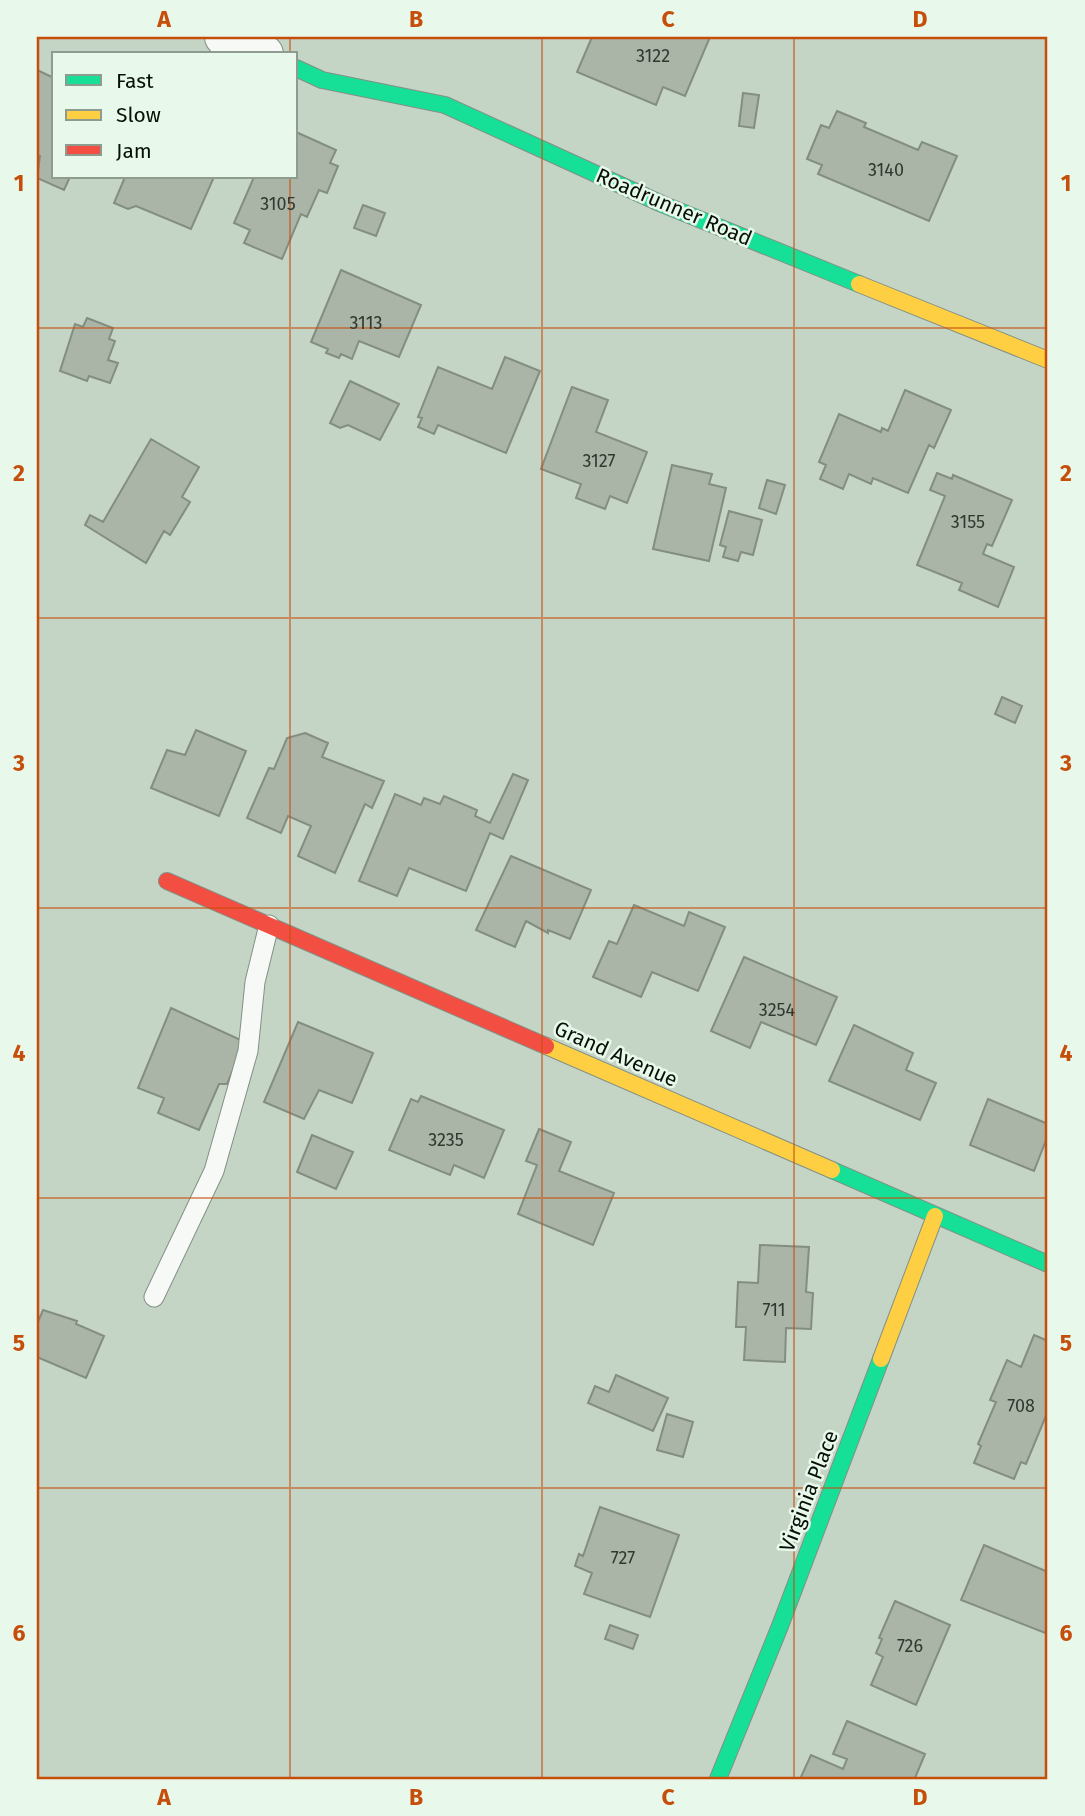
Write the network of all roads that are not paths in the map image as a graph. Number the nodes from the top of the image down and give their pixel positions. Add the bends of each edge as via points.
1 (224, 37) edge
2 (259, 52) edge
3 (298, 69) edge
4 (1048, 360) edge
5 (167, 881) dead end
6 (269, 925) junction
7 (935, 1216) junction
8 (1048, 1264) edge
9 (154, 1297) dead end
10 (718, 1779) edge

1 - 2 street
3 - 4 street, Roadrunner Road via 322,80 445,105 662,204
5 - 6 street, Grand Avenue
6 - 7 street, Grand Avenue
6 - 9 lane via 255,982 248,1051 214,1171
7 - 8 street, Grand Avenue
7 - 10 street, Virginia Place

